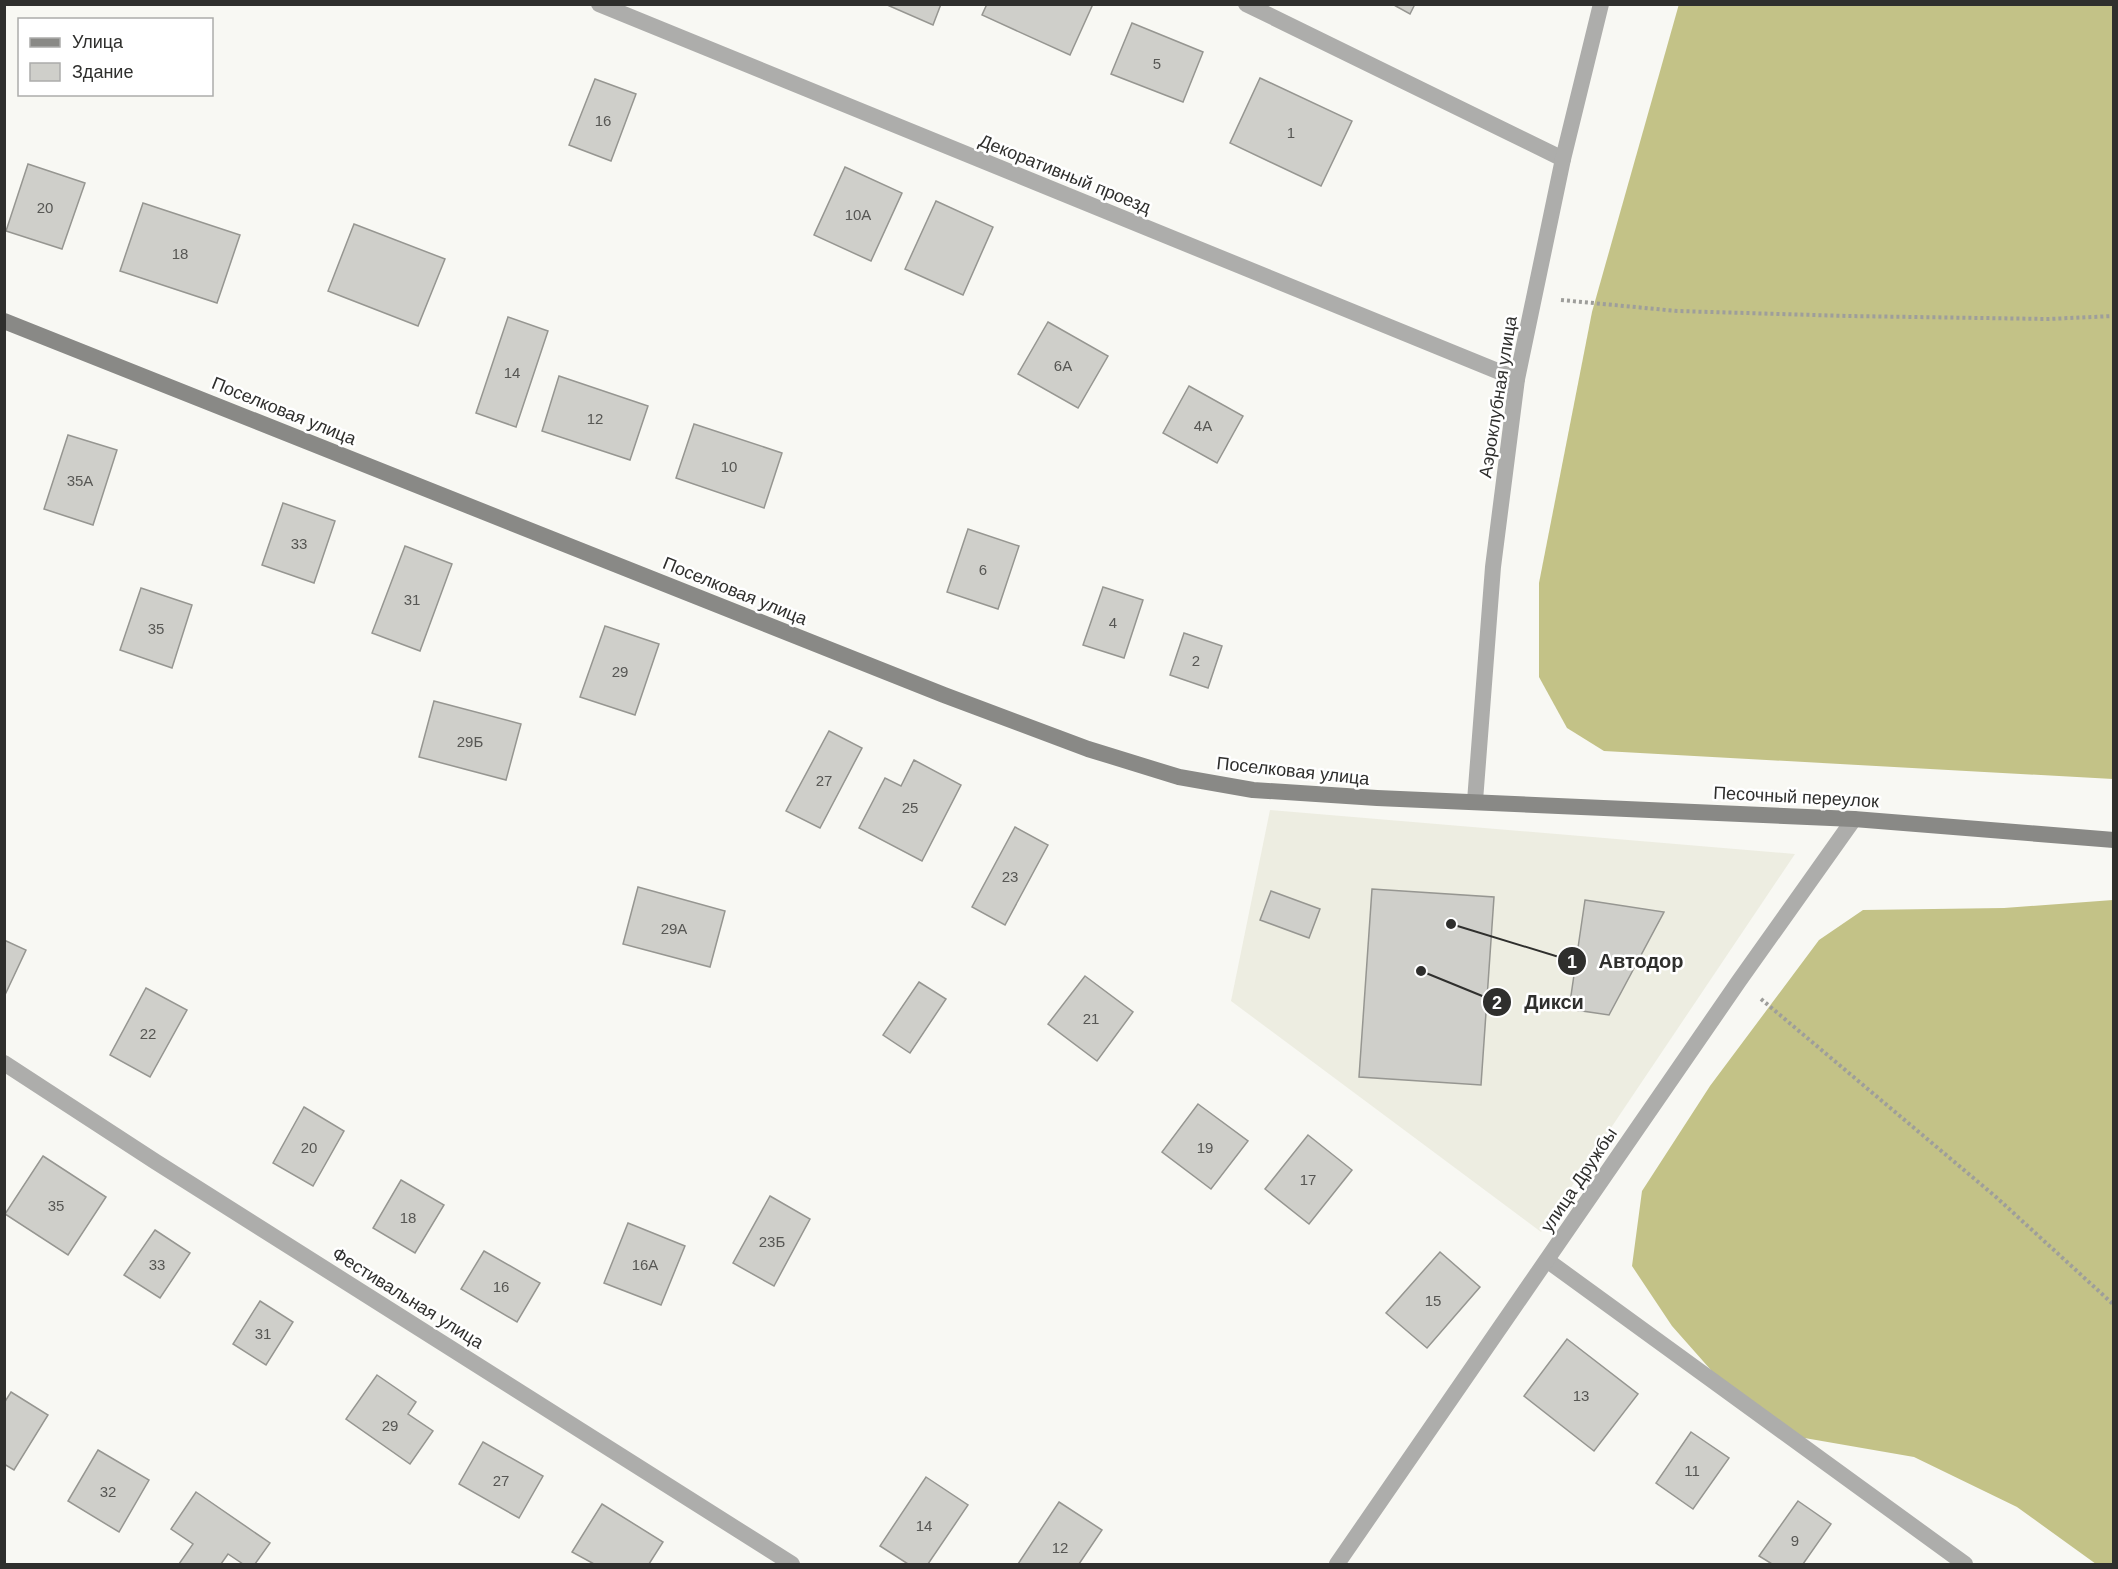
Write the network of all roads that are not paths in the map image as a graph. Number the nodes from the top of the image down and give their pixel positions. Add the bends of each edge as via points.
1 (599, 4) edge
2 (1246, 4) edge
3 (1600, 4) edge
4 (1563, 159) junction
5 (4, 321) edge
6 (1517, 379) junction
7 (1475, 801) junction
8 (1854, 819) junction
9 (2114, 840) edge
10 (4, 1063) edge
11 (1548, 1261) junction
12 (792, 1564) edge
13 (1337, 1564) edge
14 (1965, 1564) edge

1 - 6 street, Декоративный проезд
2 - 4 street
3 - 4 street, Аэроклубная улица
4 - 6 street, Аэроклубная улица
5 - 7 main road, Поселковая улица via 933,691 1088,748 1179,777 1253,790
6 - 7 street, Аэроклубная улица via 1493,567
7 - 8 main road, Песочный переулок
8 - 9 main road, Песочный переулок
8 - 11 street, улица Дружбы
10 - 12 street, Фестивальная улица
11 - 13 street, улица Дружбы
11 - 14 street

